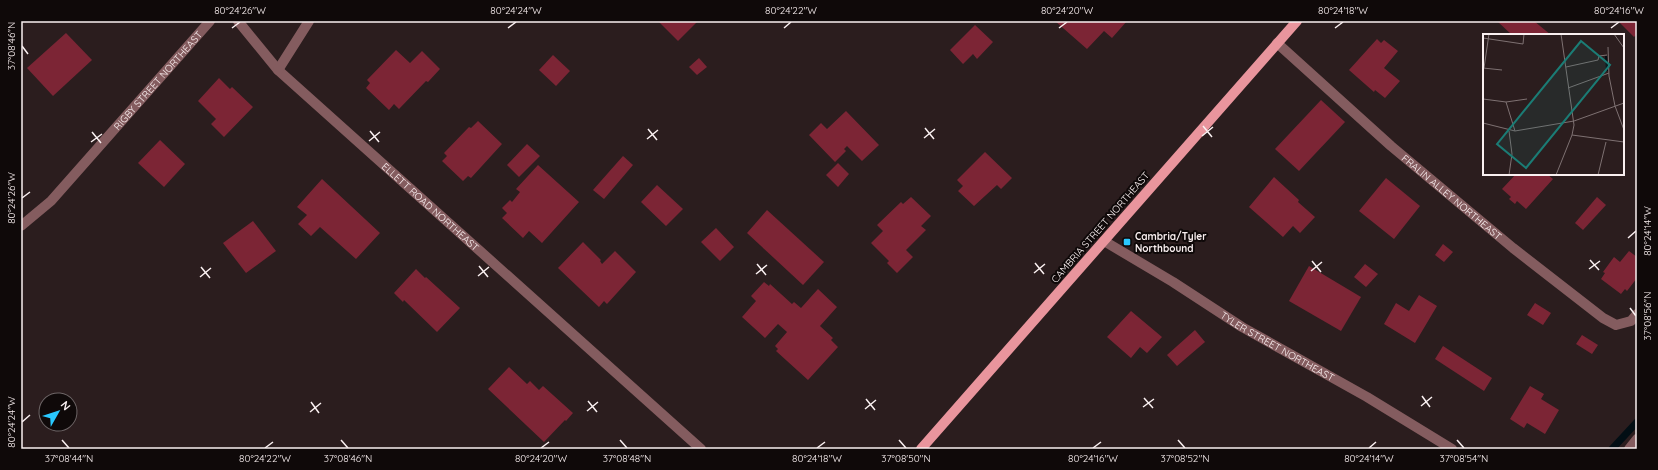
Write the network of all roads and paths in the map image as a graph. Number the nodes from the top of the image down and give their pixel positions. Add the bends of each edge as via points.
1 (210, 21) edge
2 (238, 21) edge
3 (309, 21) edge
4 (1296, 21) edge
5 (1277, 43) junction
6 (278, 70) junction
7 (21, 226) edge
8 (1104, 241) junction
9 (1637, 314) edge
10 (1637, 439) edge
11 (701, 449) edge
12 (921, 449) edge
13 (1452, 449) edge
14 (1628, 449) edge

1 - 7 street, RIGBY STREET NORTHEAST via 51,201
2 - 6 street, ELLETT ROAD NORTHEAST
3 - 6 street
4 - 5 main road, CAMBRIA STREET NORTHEAST
5 - 8 main road, CAMBRIA STREET NORTHEAST
5 - 9 street, FRALIN ALLEY NORTHEAST via 1391,146 1513,248 1603,318 1616,325 1630,321
6 - 11 street, ELLETT ROAD NORTHEAST
8 - 12 main road, CAMBRIA STREET NORTHEAST
8 - 13 street, TYLER STREET NORTHEAST via 1242,327
10 - 14 street

